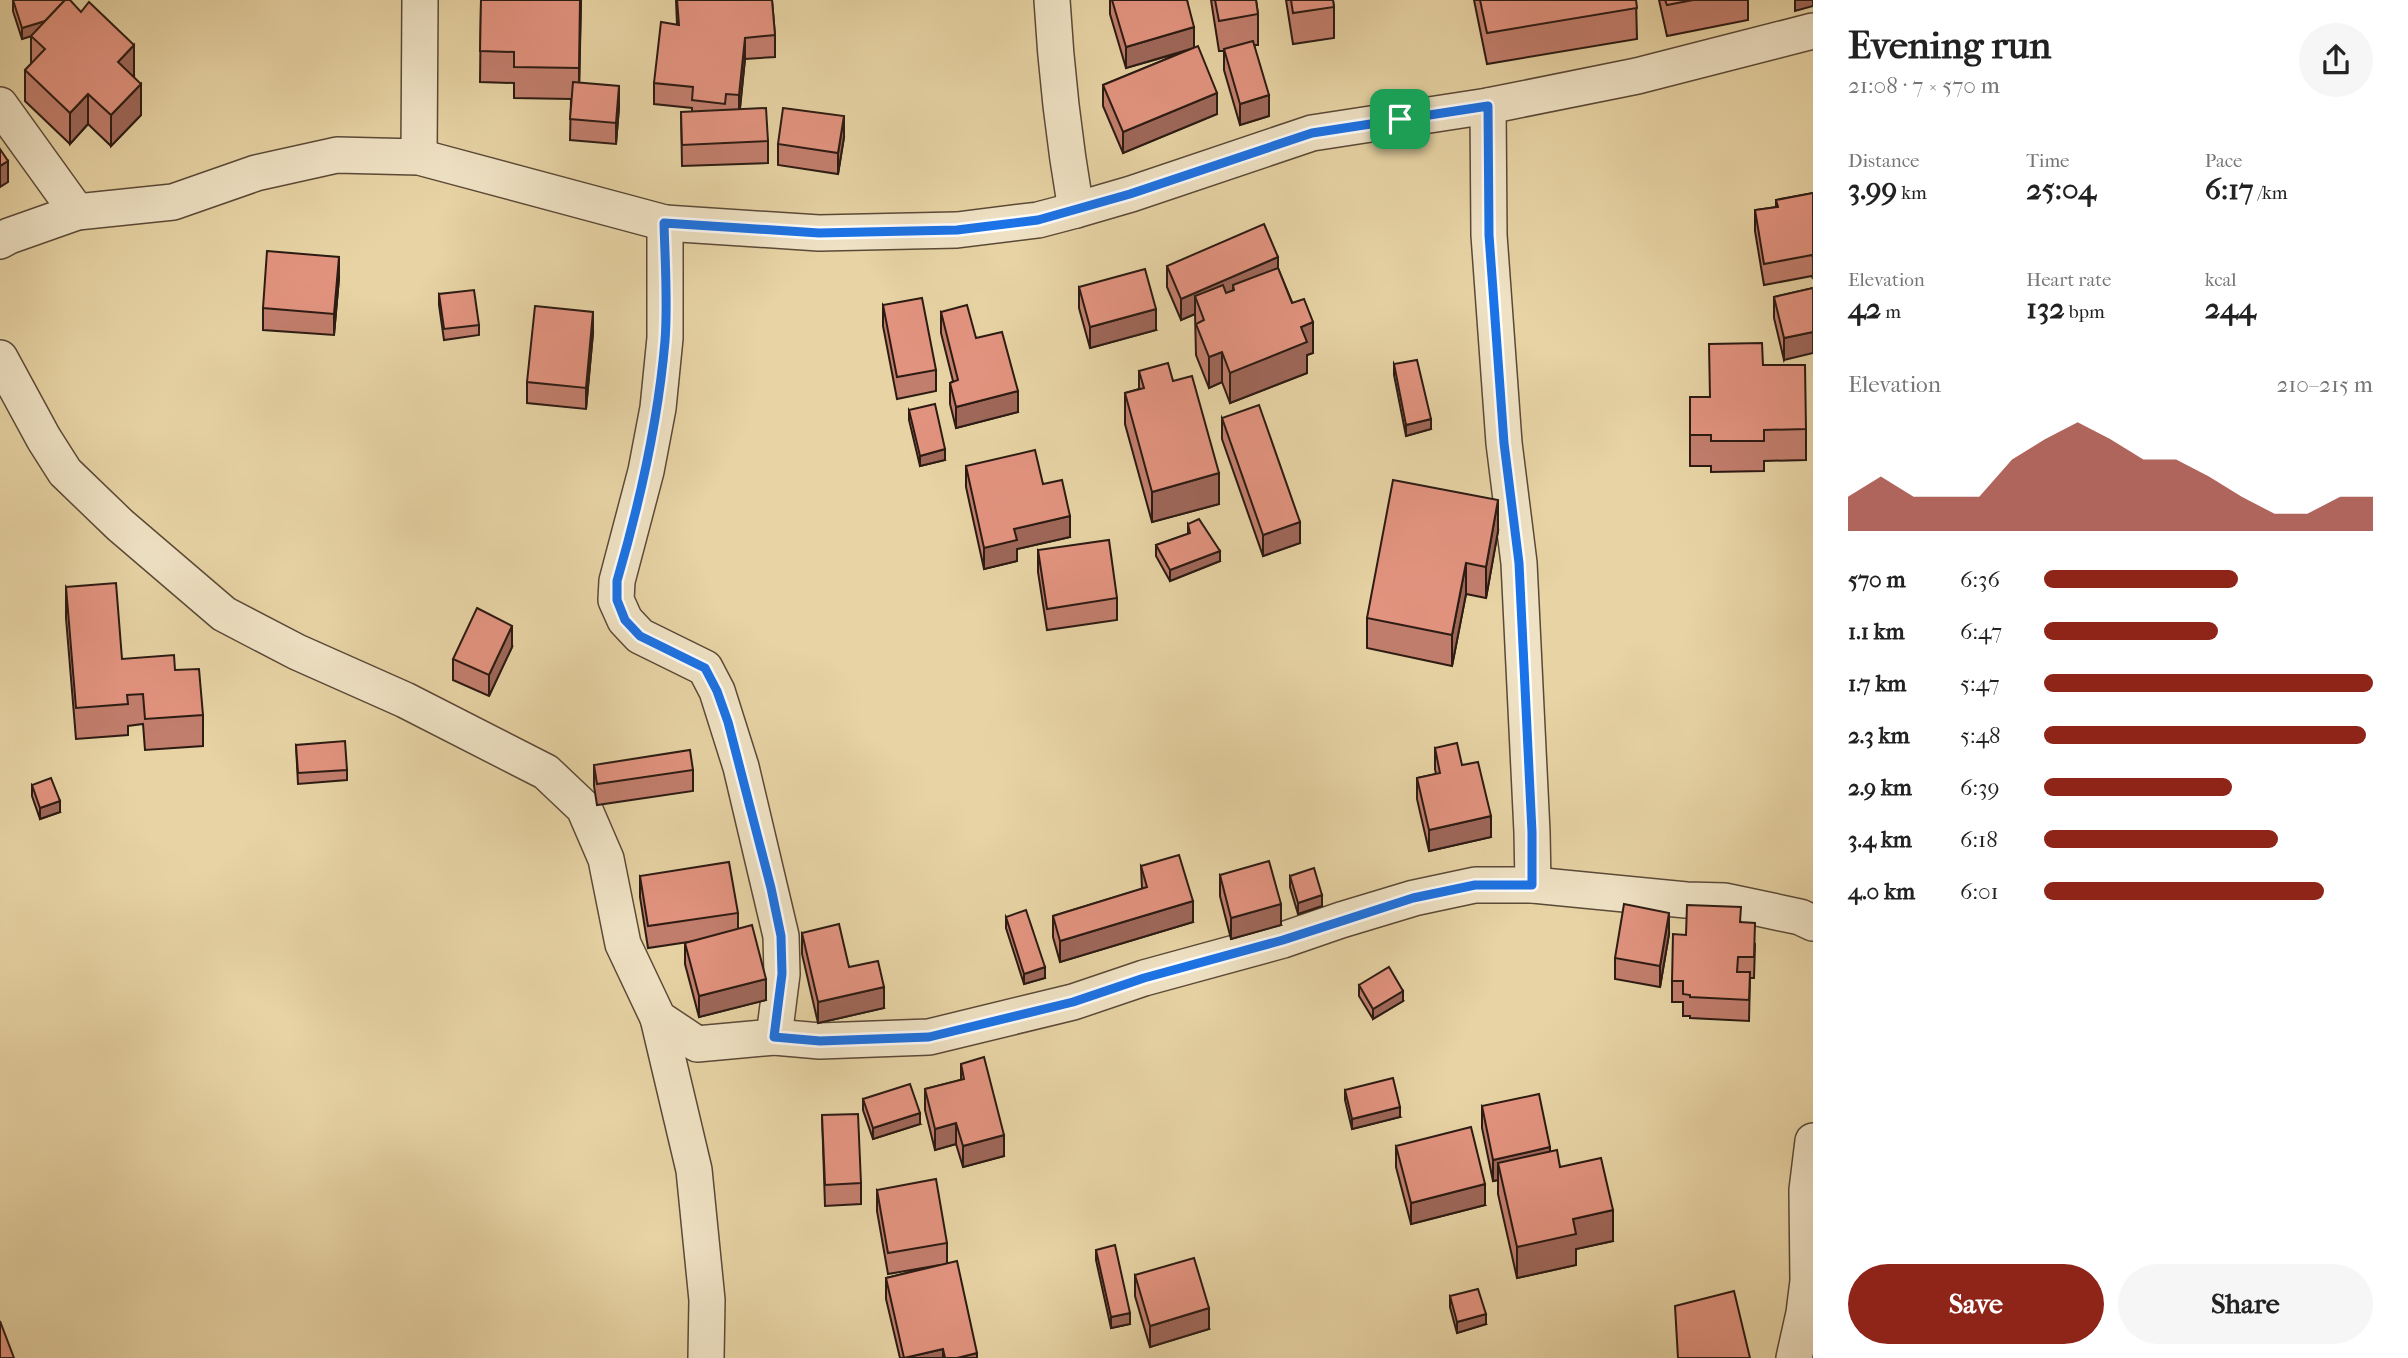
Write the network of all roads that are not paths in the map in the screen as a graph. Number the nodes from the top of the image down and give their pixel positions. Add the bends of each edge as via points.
1 (420, 0) edge
2 (1052, 0) edge
3 (1813, 31) edge
4 (0, 105) edge
5 (1488, 106) junction
6 (419, 156) junction
7 (1076, 210) junction
8 (77, 212) junction
9 (664, 223) junction
10 (0, 241) edge
11 (0, 358) edge
12 (1532, 885) junction
13 (1813, 923) edge
14 (657, 1018) junction
15 (774, 1037) junction
16 (1813, 1141) edge
17 (706, 1358) edge
18 (1794, 1358) edge

1 - 6 street
2 - 7 street via 1062,121
3 - 5 street via 1637,76
4 - 8 street
5 - 7 street via 1312,133
5 - 12 street via 1489,235 1504,443 1519,563
6 - 8 street via 337,155 256,173 173,202
6 - 9 street
7 - 9 street via 1038,220 957,230 819,233
8 - 10 street
9 - 15 street via 665,338 658,408 617,581 617,600 625,620 640,636 705,668 717,691 741,767 781,936 782,974
11 - 14 street via 65,472 224,614 546,772 584,808 606,859 623,944
12 - 13 street via 1725,901
12 - 15 street via 1475,885 1413,898 1073,1002 929,1037 820,1041
14 - 15 street via 697,1045
14 - 17 street via 694,1170 707,1300
16 - 18 street via 1807,1190 1808,1281

